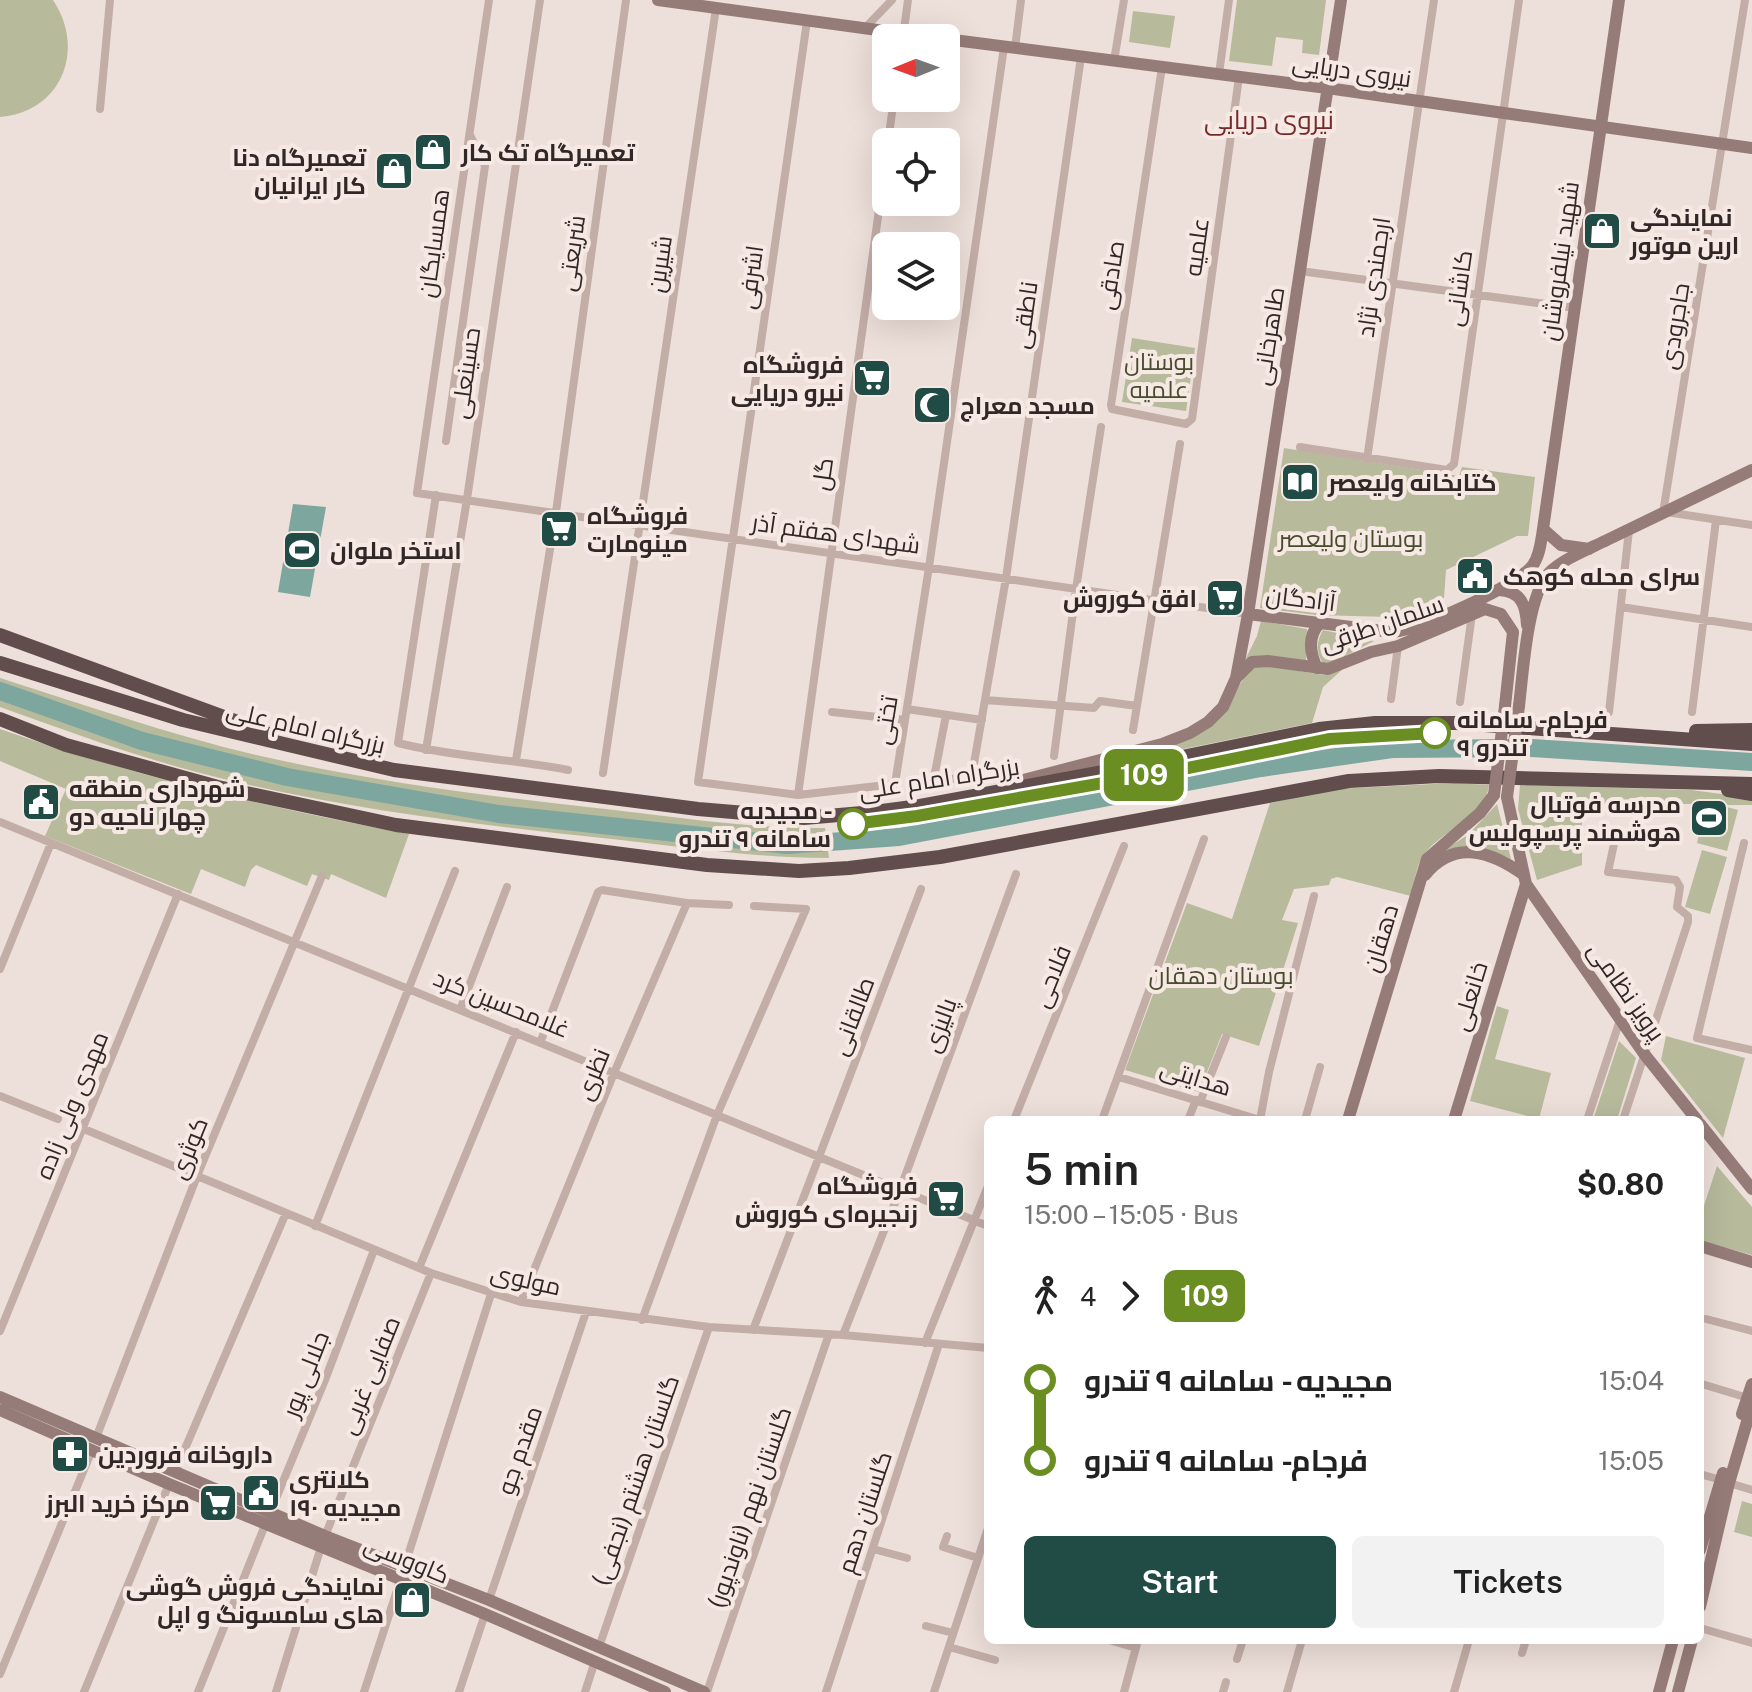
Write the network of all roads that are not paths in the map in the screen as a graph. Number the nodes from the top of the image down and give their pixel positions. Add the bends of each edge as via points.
1 (110, 0) edge
2 (489, 0) edge
3 (540, 0) edge
4 (626, 0) edge
5 (658, 0) edge
6 (892, 0) edge
7 (908, 0) edge
8 (1021, 0) edge
9 (1124, 0) edge
10 (1229, 0) edge
11 (1341, 0) edge
12 (1434, 0) edge
13 (1519, 0) edge
14 (1619, 0) edge
15 (1745, 0) edge
16 (716, 8) junction
17 (807, 21) junction
18 (905, 24) edge
19 (864, 29) junction
20 (872, 30) edge
21 (960, 41) edge
22 (1009, 48) junction
23 (1081, 57) junction
24 (1114, 61) junction
25 (1162, 67) junction
26 (1219, 74) junction
27 (1239, 77) junction
28 (1327, 88) junction
29 (1419, 102) junction
30 (100, 109) dead end
31 (1504, 113) junction
32 (1601, 128) junction
33 (469, 134) junction
34 (1724, 144) junction
35 (1752, 148) edge
36 (878, 216) edge
37 (1300, 271) junction
38 (1393, 284) junction
39 (1477, 295) junction
40 (1575, 308) junction
41 (1190, 423) joint
42 (1101, 427) dead end
43 (446, 441) dead end
44 (1180, 444) dead end
45 (1300, 447) dead end
46 (1367, 459) junction
47 (1752, 470) edge
48 (417, 493) joint
49 (436, 495) junction
50 (467, 499) junction
51 (556, 512) junction
52 (1664, 513) junction
53 (1716, 520) junction
54 (641, 525) junction
55 (1752, 525) edge
56 (1543, 529) junction
57 (1629, 530) junction
58 (733, 538) junction
59 (1590, 549) junction
60 (831, 553) junction
61 (929, 567) junction
62 (1006, 578) junction
63 (1076, 589) junction
64 (1499, 590) junction
65 (1155, 600) junction
66 (1621, 607) junction
67 (1472, 613) junction
68 (1248, 614) junction
69 (1703, 619) junction
70 (1320, 623) junction
71 (1752, 627) edge
72 (1528, 633) junction
73 (0, 635) edge
74 (1398, 646) junction
75 (0, 663) edge
76 (1317, 668) junction
77 (1236, 678) junction
78 (1391, 699) dead end
79 (985, 700) junction
80 (1460, 702) dead end
81 (1137, 706) junction
82 (1061, 707) junction
83 (907, 709) junction
84 (832, 712) dead end
85 (1609, 712) dead end
86 (1692, 712) dead end
87 (946, 715) junction
88 (0, 719) edge
89 (905, 720) junction
90 (982, 720) junction
91 (1133, 730) dead end
92 (1752, 730) edge
93 (1634, 734) junction
94 (1752, 744) edge
95 (426, 750) junction
96 (1054, 756) dead end
97 (516, 760) junction
98 (353, 761) junction
99 (568, 770) dead end
100 (603, 773) dead end
101 (1673, 780) junction
102 (933, 783) junction
103 (1752, 784) edge
104 (917, 786) dead end
105 (1752, 794) edge
106 (798, 795) junction
107 (970, 795) junction
108 (1501, 796) junction
109 (0, 822) edge
110 (1204, 839) dead end
111 (51, 843) junction
112 (1744, 843) dead end
113 (1614, 844) dead end
114 (1124, 846) dead end
115 (455, 871) dead end
116 (1016, 874) dead end
117 (322, 876) dead end
118 (1525, 879) junction
119 (1421, 881) junction
120 (507, 887) dead end
121 (921, 889) dead end
122 (178, 894) junction
123 (1314, 896) dead end
124 (687, 903) junction
125 (729, 905) dead end
126 (754, 906) dead end
127 (296, 943) junction
128 (0, 969) edge
129 (408, 988) junction
130 (460, 1010) junction
131 (1620, 1020) junction
132 (516, 1032) junction
133 (1226, 1037) dead end
134 (540, 1043) junction
135 (1752, 1050) edge
136 (1645, 1055) junction
137 (1320, 1067) dead end
138 (614, 1073) junction
139 (1119, 1077) junction
140 (0, 1096) edge
141 (1198, 1101) junction
142 (717, 1115) junction
143 (1016, 1116) edge
144 (1104, 1116) edge
145 (1190, 1116) edge
146 (1247, 1116) edge
147 (1261, 1116) edge
148 (1306, 1116) edge
149 (1349, 1116) edge
150 (1455, 1116) edge
151 (1588, 1116) edge
152 (1624, 1116) edge
153 (1693, 1116) edge
154 (58, 1119) dead end
155 (84, 1129) junction
156 (1704, 1129) edge
157 (819, 1157) junction
158 (197, 1176) junction
159 (1752, 1189) edge
160 (900, 1190) junction
161 (984, 1196) edge
162 (286, 1213) junction
163 (974, 1220) junction
164 (984, 1224) edge
165 (315, 1226) junction
166 (1704, 1247) edge
167 (374, 1250) junction
168 (1704, 1254) edge
169 (1752, 1262) edge
170 (419, 1268) junction
171 (1752, 1268) edge
172 (431, 1273) junction
173 (491, 1294) junction
174 (521, 1302) junction
175 (586, 1312) junction
176 (1706, 1319) dead end
177 (642, 1320) junction
178 (709, 1327) junction
179 (753, 1330) junction
180 (0, 1331) edge
181 (1752, 1331) edge
182 (829, 1334) junction
183 (843, 1335) junction
184 (925, 1343) junction
185 (939, 1344) junction
186 (984, 1348) edge
187 (1752, 1384) edge
188 (1704, 1385) edge
189 (0, 1397) edge
190 (1750, 1402) edge
191 (0, 1410) edge
192 (94, 1444) junction
193 (1704, 1475) edge
194 (172, 1478) junction
195 (1725, 1481) junction
196 (1752, 1490) edge
197 (268, 1519) junction
198 (947, 1536) dead end
199 (1704, 1539) edge
200 (984, 1540) edge
201 (323, 1542) junction
202 (873, 1549) junction
203 (907, 1558) dead end
204 (978, 1558) junction
205 (402, 1574) junction
206 (1704, 1587) edge
207 (489, 1600) junction
208 (485, 1614) junction
209 (926, 1626) dead end
210 (1704, 1629) edge
211 (953, 1633) junction
212 (1752, 1643) edge
213 (1137, 1644) edge
214 (1242, 1644) edge
215 (1299, 1644) edge
216 (1468, 1644) edge
217 (1525, 1644) edge
218 (1672, 1644) edge
219 (1691, 1644) edge
220 (599, 1647) junction
221 (949, 1647) junction
222 (1522, 1653) dead end
223 (1237, 1659) dead end
224 (995, 1660) dead end
225 (595, 1661) junction
226 (0, 1674) edge
227 (84, 1692) edge
228 (198, 1692) edge
229 (276, 1692) edge
230 (364, 1692) edge
231 (459, 1692) edge
232 (585, 1692) edge
233 (665, 1692) edge
234 (705, 1692) edge
235 (826, 1692) edge
236 (934, 1692) edge
237 (1124, 1692) edge
238 (1287, 1692) edge
239 (1454, 1692) edge
240 (1659, 1692) edge
241 (1678, 1692) edge

1 - 30 street
2 - 33 street, همسایگان
3 - 50 street, حسینعلی
4 - 51 street, شریعتی
5 - 16 main road
6 - 19 street
7 - 18 street
8 - 22 street, تختی
9 - 24 street
10 - 26 street
11 - 28 main road, طاهرخانی
12 - 29 street, ارجمندی نژاد
13 - 31 street, کاشانی
14 - 32 main road, شهید نیلفروشان
15 - 34 street, جاجرودی
16 - 17 main road
16 - 54 street, شیرین
17 - 19 main road
17 - 58 street, اشرفی
19 - 20 main road
21 - 22 main road, نیروی دریایی
22 - 23 main road, نیروی دریایی
22 - 61 street, تختی
23 - 24 main road, نیروی دریایی
23 - 62 street, ناطقی
24 - 25 main road, نیروی دریایی
25 - 26 main road, نیروی دریایی
25 - 41 street, صادقی via 1111,405
26 - 27 main road, نیروی دریایی
27 - 28 main road, نیروی دریایی
27 - 41 street, علمیه
28 - 29 main road, نیروی دریایی
28 - 37 main road, طاهرخانی
29 - 31 main road, نیروی دریایی
29 - 38 street, ارجمندی نژاد
31 - 32 main road, نیروی دریایی
31 - 39 street, کاشانی
32 - 34 main road, نیروی دریایی
32 - 40 main road, شهید نیلفروشان
33 - 43 street via 485,166
33 - 48 street, همسایگان
34 - 35 main road, نیروی دریایی
34 - 52 street, جاجرودی
36 - 60 street, گل
37 - 38 street
37 - 68 main road, طاهرخانی
38 - 39 street
38 - 46 street, ارجمندی نژاد
39 - 40 street
39 - 46 street, کاشانی via 1454,464 1447,470
40 - 56 main road, شهید نیلفروشان
42 - 63 street
44 - 65 street
45 - 46 street
47 - 52 main road
48 - 49 street, شهدای هفتم آذر
49 - 50 street, شهدای هفتم آذر
49 - 95 street via 398,743
50 - 51 street, شهدای هفتم آذر
50 - 95 street, حسینعلی
51 - 54 street, شهدای هفتم آذر
51 - 97 street, شریعتی
52 - 53 street
52 - 57 main road
53 - 55 street
53 - 69 street
54 - 58 street, شهدای هفتم آذر
54 - 100 street, شیرین
56 - 59 main road via 1561,545
56 - 64 main road, آزادگان via 1533,565
57 - 59 main road
57 - 66 street
58 - 60 street, شهدای هفتم آذر
58 - 106 street, اشرفی via 698,782
59 - 72 main road via 1547,575
60 - 61 street, شهدای هفتم آذر
60 - 106 street, گل
61 - 62 street, شهدای هفتم آذر
61 - 83 street, تختی
62 - 63 street, شهدای هفتم آذر
62 - 79 street, ناطقی
63 - 65 street, شهدای هفتم آذر
63 - 82 street
64 - 70 main road, آزادگان via 1408,630
64 - 72 main road via 1518,595
65 - 68 street, شهدای هفتم آذر
65 - 81 street
66 - 69 street
66 - 85 street
67 - 74 main road, سلمان طرقی
67 - 80 street
67 - 108 main road, سلمان طرقی, bridge via 1494,610 1513,632
68 - 70 main road, آزادگان
68 - 77 main road, طاهرخانی
69 - 71 street
69 - 86 street
70 - 76 main road via 1311,645
72 - 108 main road, bridge
73 - 98 highway
74 - 76 main road, سلمان طرقی
74 - 78 street
75 - 98 highway, بزرگراه امام علی via 183,720
76 - 77 main road, سلمان طرقی via 1258,661
77 - 107 main road via 1216,715 1179,738
79 - 82 street
79 - 90 street, ناطقی
81 - 82 street via 1100,701 1094,708
81 - 91 street
82 - 96 street
83 - 87 street
83 - 89 street, تختی
84 - 89 street
87 - 90 street
87 - 102 street
88 - 101 highway via 157,771 396,825 707,865 799,871 940,857 1349,781 1439,776
89 - 106 street, تختی via 895,784
90 - 102 street, ناطقی via 972,775
92 - 93 highway
93 - 94 highway, بزرگراه امام علی
93 - 107 highway, بزرگراه امام علی via 1375,723
95 - 97 street
97 - 99 street
98 - 107 highway, بزرگراه امام علی via 496,785 804,818
101 - 103 highway
101 - 105 highway
102 - 104 street
108 - 118 main road
108 - 119 main road, دهقان via 1433,852
109 - 111 street, غلامحسین کرد
110 - 139 street
111 - 122 street, غلامحسین کرد
111 - 128 street
112 - 135 street via 1697,1038
113 - 136 street via 1608,872 1676,880 1677,907 1688,916
114 - 143 street, فلاحی
115 - 129 street
116 - 160 street, پالیزی
117 - 127 street, کوثری
118 - 119 main road via 1492,857 1460,851 1440,860
118 - 131 main road, پرویز نظامی
118 - 150 main road, خانعلی
119 - 149 main road, دهقان
120 - 130 street
121 - 157 street, طالقانی
122 - 127 street, غلامحسین کرد
122 - 155 street, مهدی ولی زاده
123 - 147 street
124 - 125 street
124 - 134 street via 602,890 596,895
124 - 138 street, نظری
126 - 142 street via 806,909
127 - 129 street, غلامحسین کرد
127 - 158 street, کوثری
129 - 130 street, غلامحسین کرد
129 - 165 street
130 - 132 street, غلامحسین کرد
131 - 136 main road, پرویز نظامی
131 - 151 street
132 - 134 street, غلامحسین کرد
132 - 170 street
133 - 141 street
134 - 138 street, غلامحسین کرد
136 - 152 street
136 - 153 main road, پرویز نظامی
137 - 148 street
138 - 142 street, غلامحسین کرد
138 - 174 street, نظری
139 - 141 street, هدایتی
139 - 144 street
140 - 154 street
141 - 145 street
141 - 146 street, هدایتی
142 - 157 street, غلامحسین کرد
142 - 177 street
155 - 158 street, مولوی
155 - 180 street, مهدی ولی زاده
156 - 159 main road, پرویز نظامی
157 - 160 street, غلامحسین کرد
157 - 179 street, طالقانی
158 - 162 street, مولوی
158 - 192 street, کوثری
160 - 163 street, غلامحسین کرد
160 - 183 street, پالیزی
161 - 163 street
162 - 165 street, مولوی
162 - 194 street
163 - 164 street, غلامحسین کرد
163 - 184 street
165 - 167 street, مولوی
166 - 169 main road
167 - 170 street, مولوی
167 - 197 street, جلالی پور
168 - 171 main road
170 - 172 street, مولوی
172 - 173 street, مولوی
172 - 201 street, صفایی غربی
173 - 174 street, مولوی
173 - 205 street
174 - 175 street, مولوی
175 - 177 street, مولوی
175 - 207 street, مقدم جو
176 - 181 street
177 - 178 street, مولوی
178 - 179 street, مولوی
178 - 220 street, گلستان هشتم (نجفی)
179 - 182 street, مولوی
182 - 183 street, مولوی
182 - 234 street, گلستان نهم (ناوندپور)
183 - 184 street, مولوی
184 - 185 street, مولوی
185 - 186 street, مولوی
185 - 202 street, گلستان دهم
187 - 190 main road
188 - 190 street
189 - 192 main road
190 - 195 main road
191 - 192 main road, کاووسی
192 - 194 main road, کاووسی
192 - 226 street, کوثری
193 - 195 street
194 - 197 main road, کاووسی
194 - 227 street
195 - 196 street
195 - 199 main road
195 - 206 main road
197 - 201 main road, کاووسی
197 - 228 street, جلالی پور
198 - 204 street via 943,1547
200 - 204 street
201 - 205 main road, کاووسی
201 - 229 street, صفایی غربی
202 - 203 street
202 - 235 street, گلستان دهم
204 - 211 street
205 - 207 main road, کاووسی
205 - 208 main road, کاووسی
205 - 230 street
207 - 208 main road
207 - 220 main road, کاووسی
208 - 225 main road, کاووسی
208 - 231 street
209 - 211 street
210 - 212 street
211 - 221 street
213 - 237 street
214 - 223 street
215 - 238 street
216 - 239 street
217 - 222 street
218 - 240 main road
219 - 241 main road
220 - 225 main road
220 - 234 main road
221 - 224 street
221 - 236 street
225 - 232 street
225 - 233 main road, کاووسی

